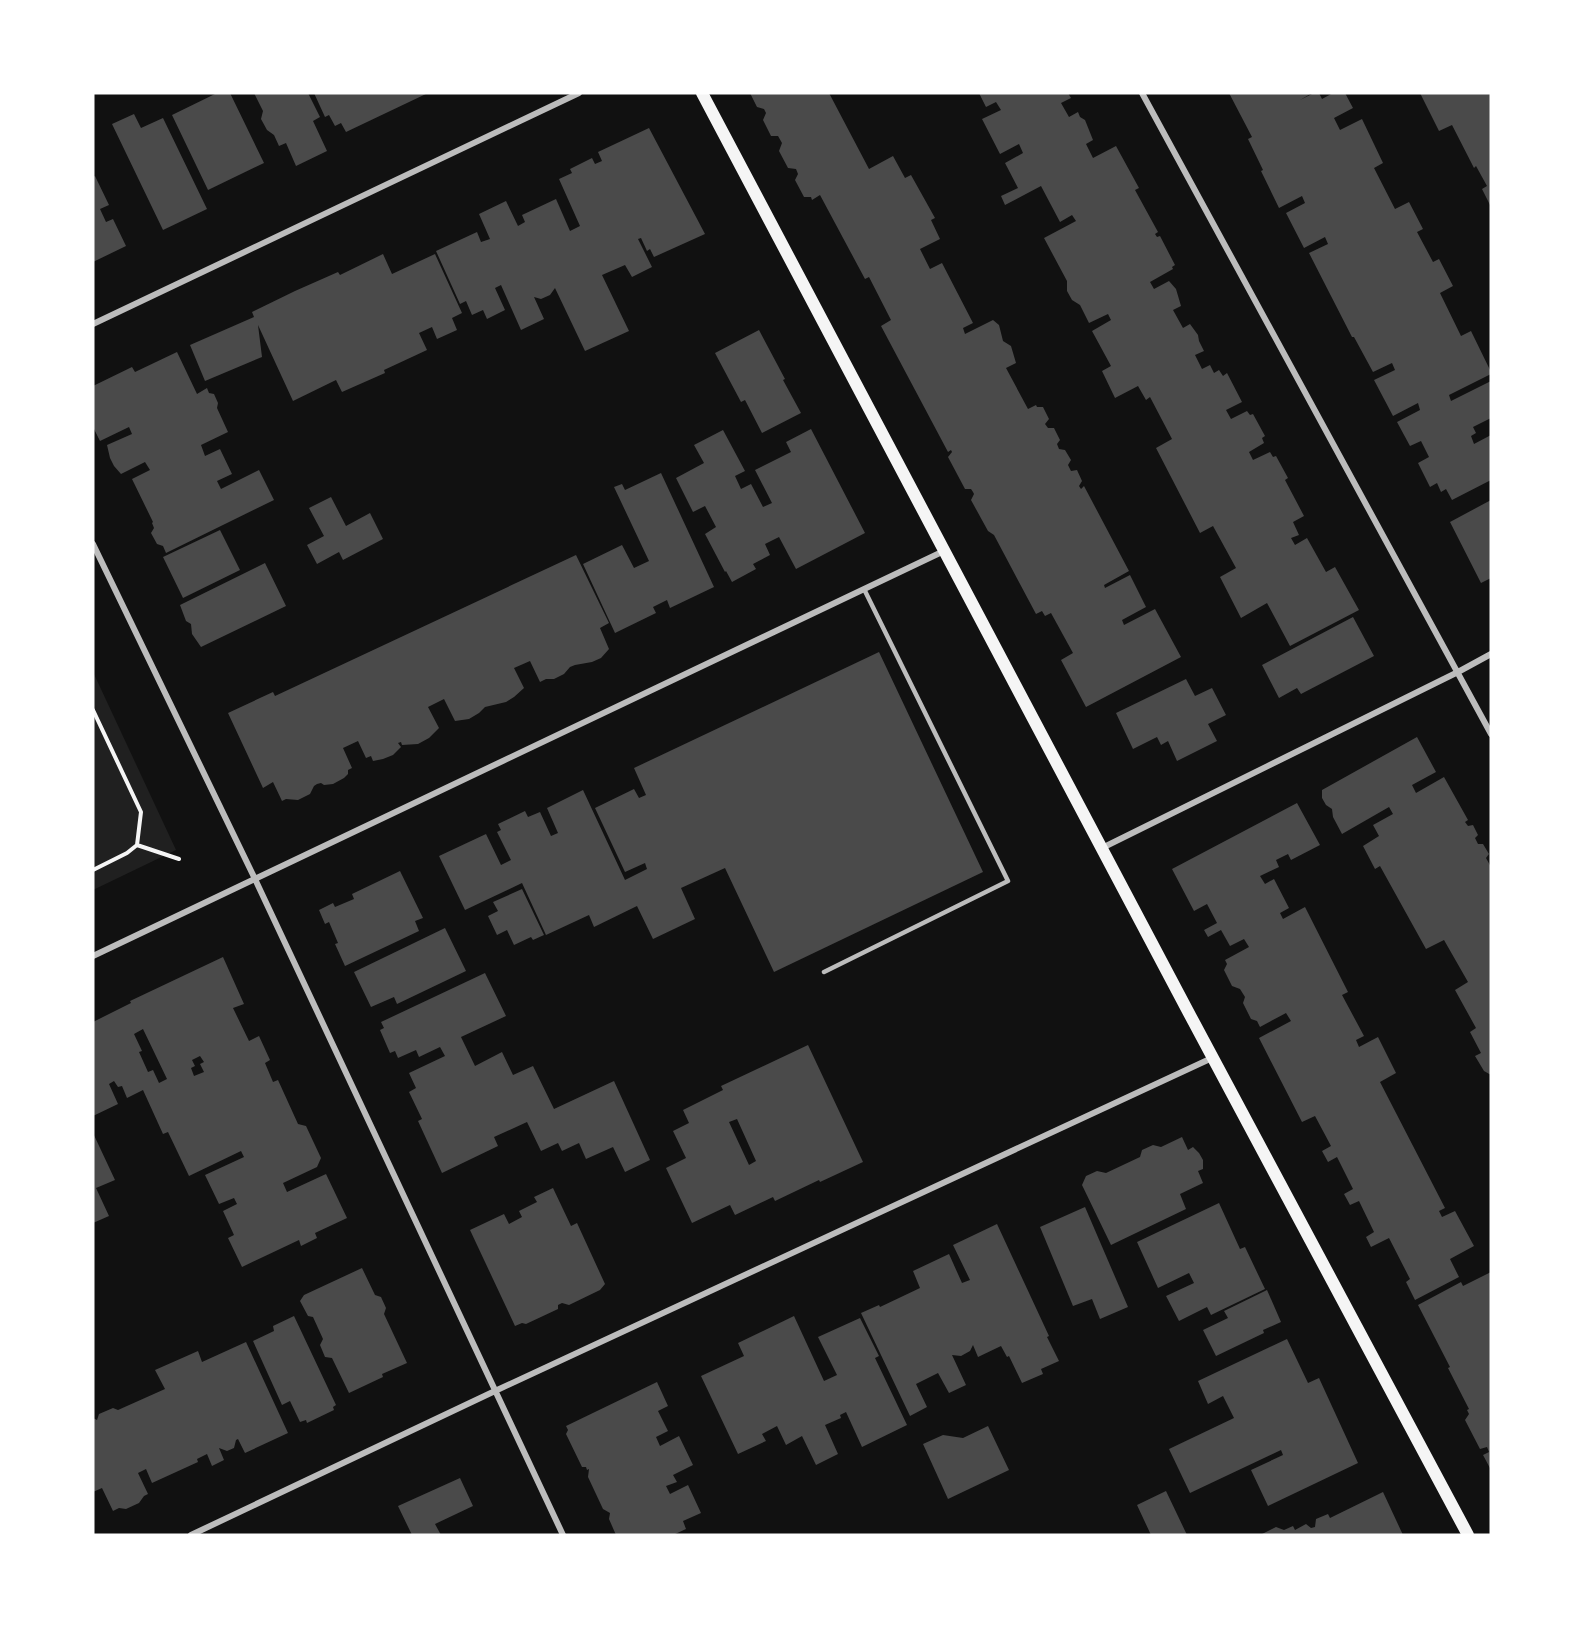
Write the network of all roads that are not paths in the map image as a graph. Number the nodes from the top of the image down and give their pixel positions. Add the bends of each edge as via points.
1 (579, 93) edge
2 (702, 93) edge
3 (1142, 93) edge
4 (93, 324) edge
5 (93, 544) edge
6 (945, 551) junction
7 (864, 589) junction
8 (1491, 654) edge
9 (1458, 672) junction
10 (1491, 734) edge
11 (1102, 848) junction
12 (255, 879) junction
13 (93, 956) edge
14 (824, 972) dead end
15 (1213, 1058) junction
16 (495, 1391) junction
17 (191, 1535) edge
18 (563, 1535) edge
19 (1468, 1535) edge

1 - 4 street
2 - 6 main road
3 - 9 street
5 - 12 street
6 - 7 street
6 - 11 main road
7 - 12 street
7 - 14 lane via 1008,881
8 - 9 street
9 - 10 street
9 - 11 street
11 - 15 main road
12 - 13 street
12 - 16 street
15 - 16 street
15 - 19 main road
16 - 17 street
16 - 18 street

